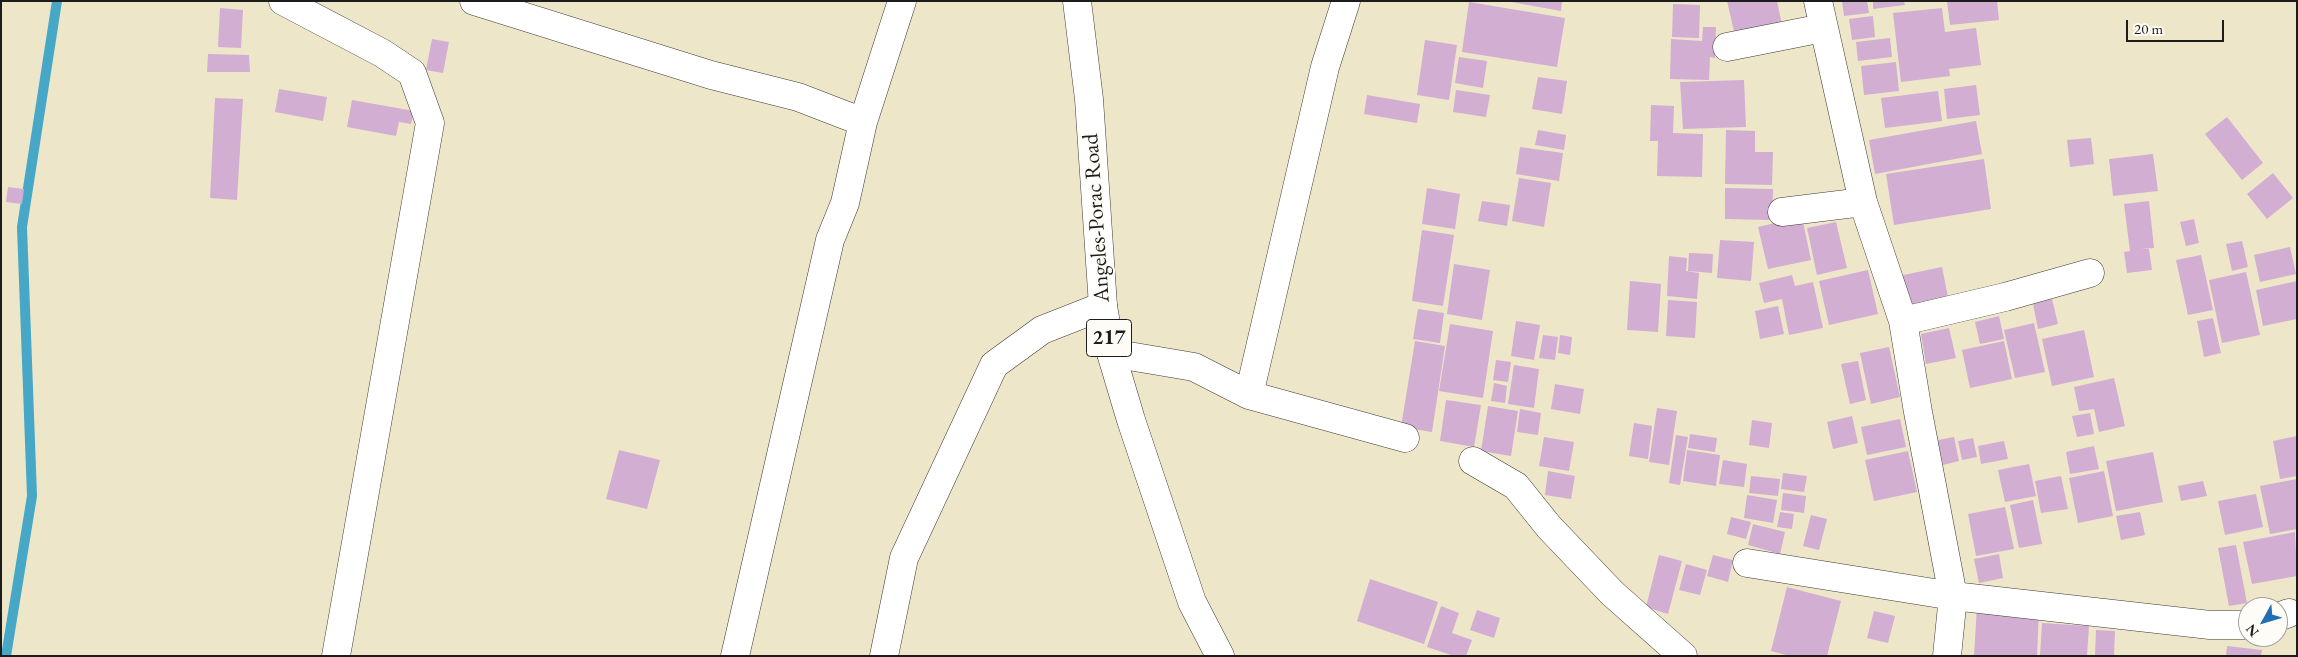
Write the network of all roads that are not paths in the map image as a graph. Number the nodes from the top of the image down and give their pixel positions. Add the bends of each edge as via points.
1 (284, 1) edge
2 (474, 1) edge
3 (902, 1) edge
4 (1077, 1) edge
5 (1346, 1) edge
6 (1818, 1) edge
7 (1823, 28) junction
8 (1727, 47) dead end
9 (863, 122) junction
10 (1863, 202) junction
11 (1782, 212) dead end
12 (2090, 273) dead end
13 (1103, 306) junction
14 (1903, 322) junction
15 (1111, 353) junction
16 (1249, 395) junction
17 (1405, 438) dead end
18 (1473, 461) dead end
19 (1746, 563) dead end
20 (1953, 596) junction
21 (2238, 625) edge
22 (336, 656) edge
23 (735, 656) edge
24 (884, 656) edge
25 (1220, 656) edge
26 (1683, 656) edge
27 (1947, 656) edge

1 - 22 street via 382,53 412,73 430,123
2 - 9 street via 712,75 798,97
3 - 9 street
4 - 13 street, Angeles-Porac Road / 217 via 1089,99
5 - 16 street via 1325,67
6 - 7 street
7 - 8 street
7 - 10 street
9 - 23 street via 846,203 830,240
10 - 11 street
10 - 14 street
12 - 14 street
13 - 15 street, Angeles-Porac Road / 217
13 - 24 street via 1042,330 994,365 904,558
14 - 20 street
15 - 16 street via 1194,367
15 - 25 street, Angeles-Porac Road / 217 via 1130,420 1192,602
16 - 17 street
18 - 26 street via 1516,486 1612,593
19 - 20 street
20 - 21 street via 2210,625
20 - 27 street

